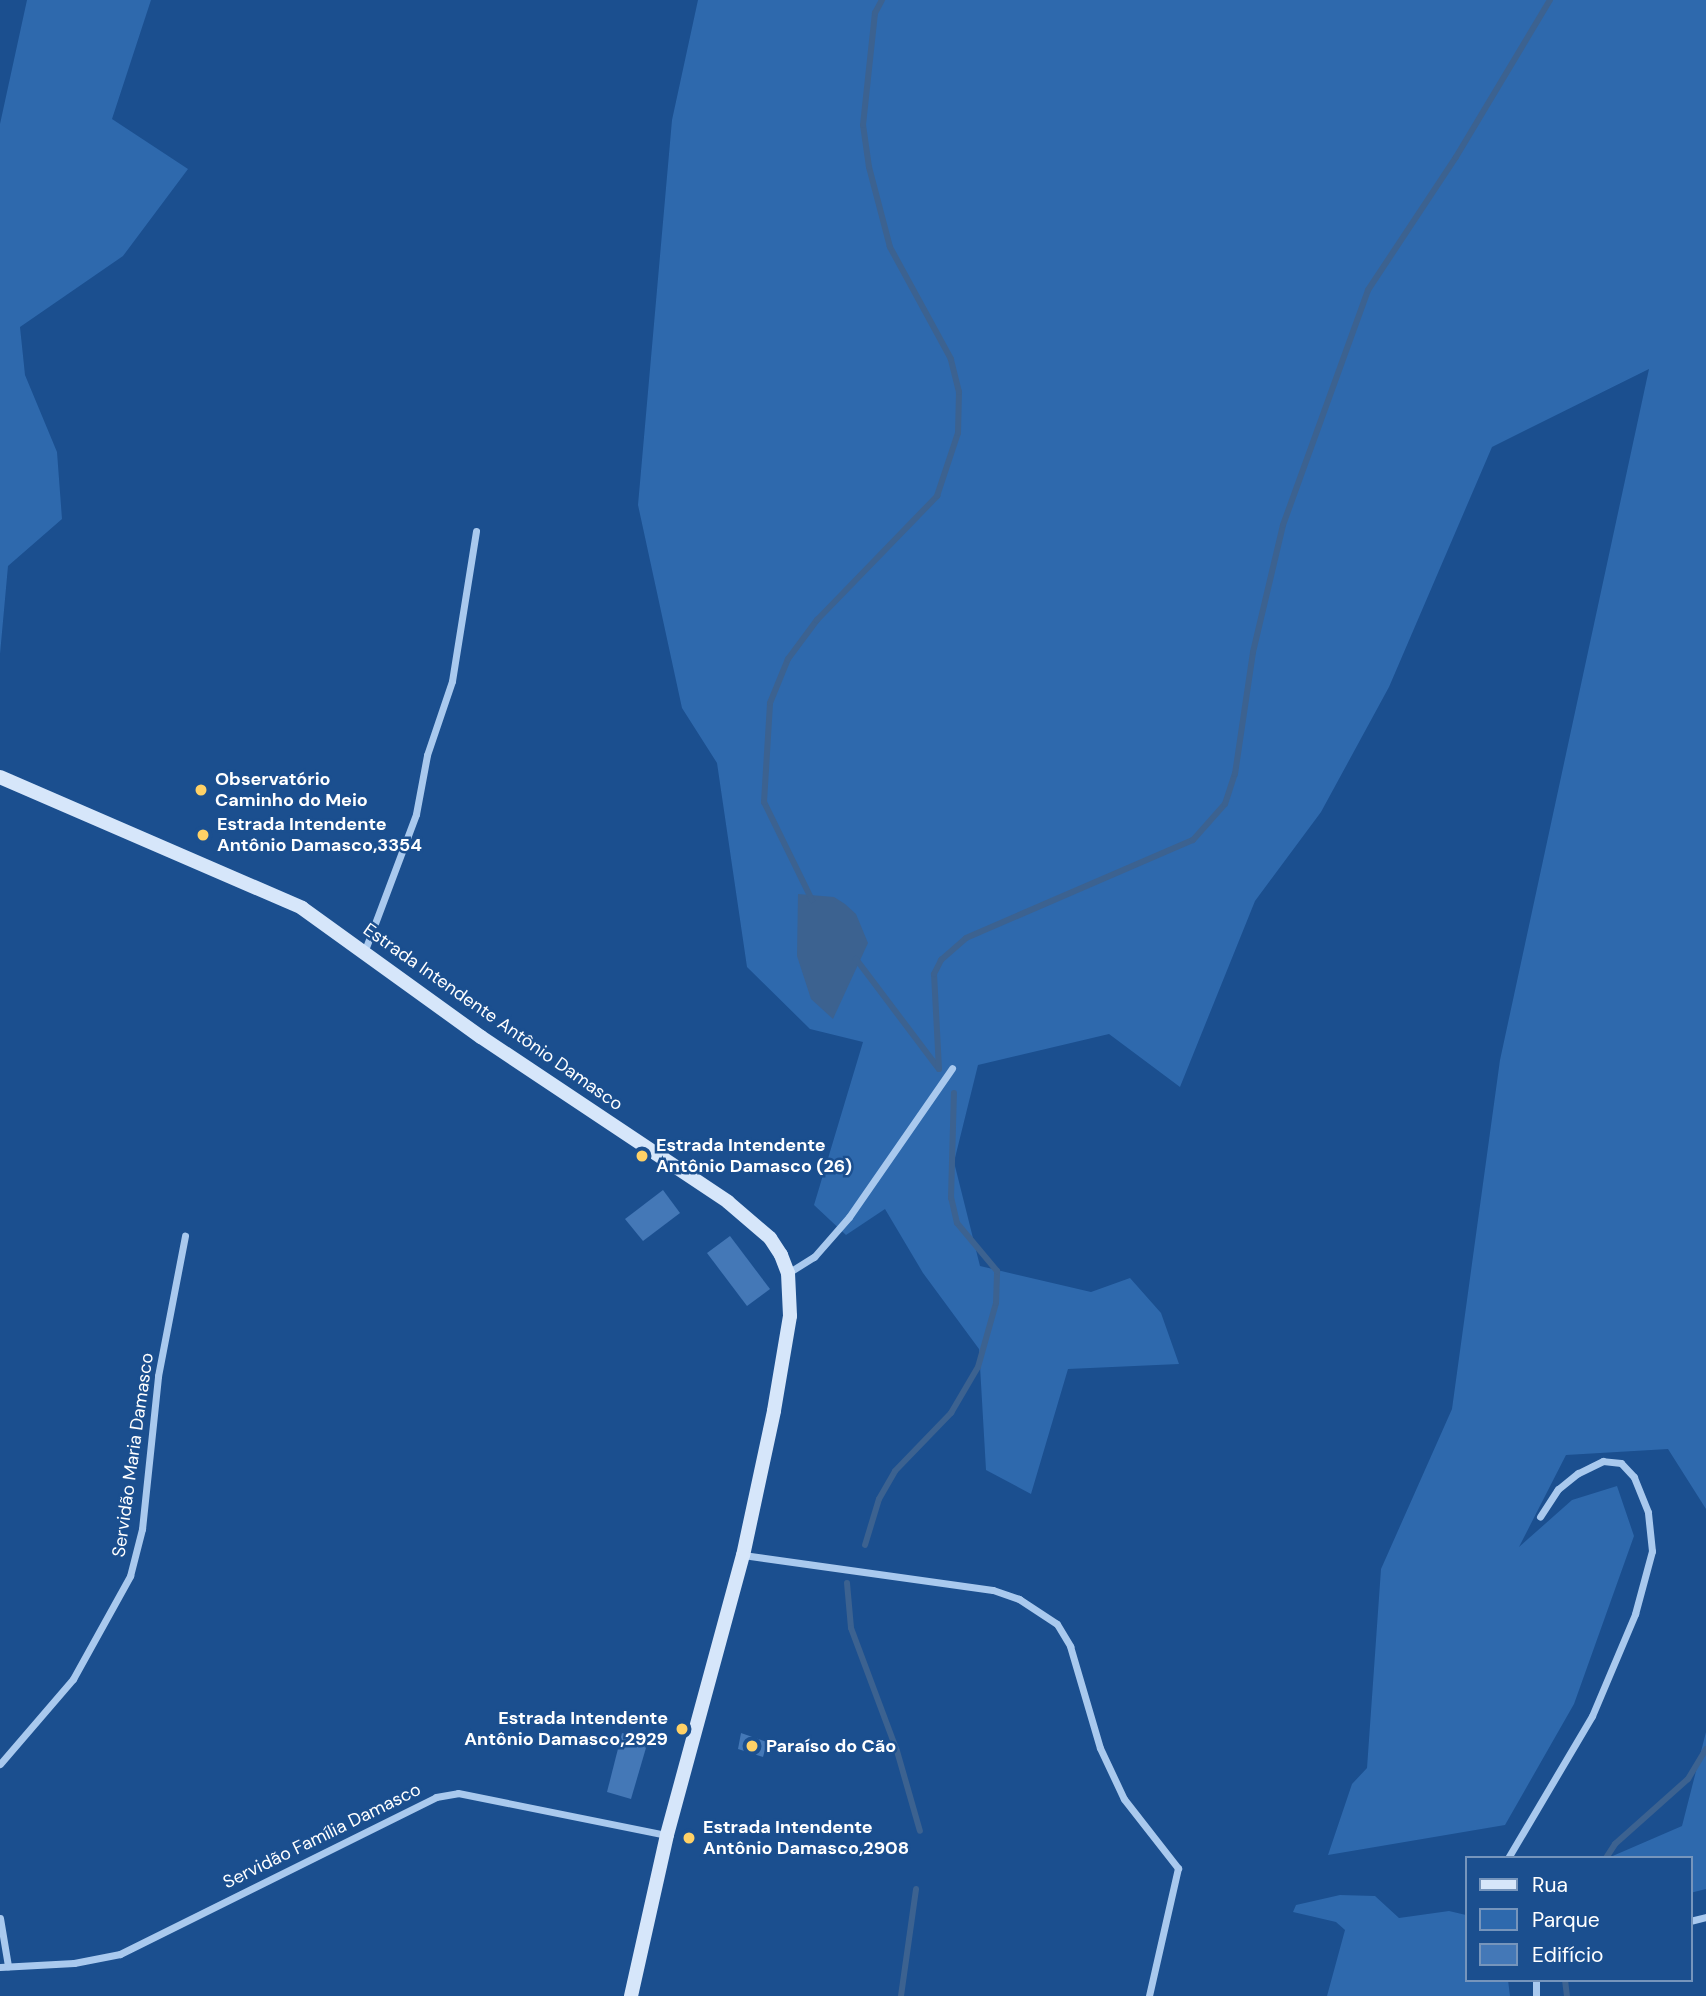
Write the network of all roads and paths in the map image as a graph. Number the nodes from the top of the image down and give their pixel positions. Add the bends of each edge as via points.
1 (477, 531) dead end
2 (0, 777) edge
3 (365, 950) junction
4 (952, 1068) dead end
5 (185, 1236) dead end
6 (788, 1273) junction
7 (1540, 1517) dead end
8 (743, 1555) junction
9 (0, 1764) edge
10 (667, 1835) junction
11 (1509, 1856) edge
12 (0, 1918) edge
13 (4, 1967) edge
14 (631, 1996) edge
15 (1150, 1996) edge

1 - 3 street via 452,681 427,755 415,814
2 - 3 main road, Estrada Intendente Antônio Damasco via 264,889
3 - 6 main road, Estrada Intendente Antônio Damasco via 481,1037 743,1214 770,1238
4 - 6 street via 849,1217 814,1257
5 - 9 street, Servidão Maria Damasco via 151,1419 142,1529 130,1576 73,1679
6 - 8 main road, Estrada Intendente Antônio Damasco via 791,1295 785,1357
7 - 11 street via 1558,1489 1578,1473 1603,1461 1621,1463 1634,1477 1648,1511 1652,1551 1635,1614 1592,1716
8 - 10 main road, Estrada Intendente Antônio Damasco
8 - 15 street via 993,1590 1038,1609 1057,1624 1070,1646 1100,1748 1124,1798 1178,1868
10 - 13 street, Servidão Família Damasco via 458,1793 436,1797 120,1954 74,1963
10 - 14 main road, Estrada Intendente Antônio Damasco
12 - 13 street

